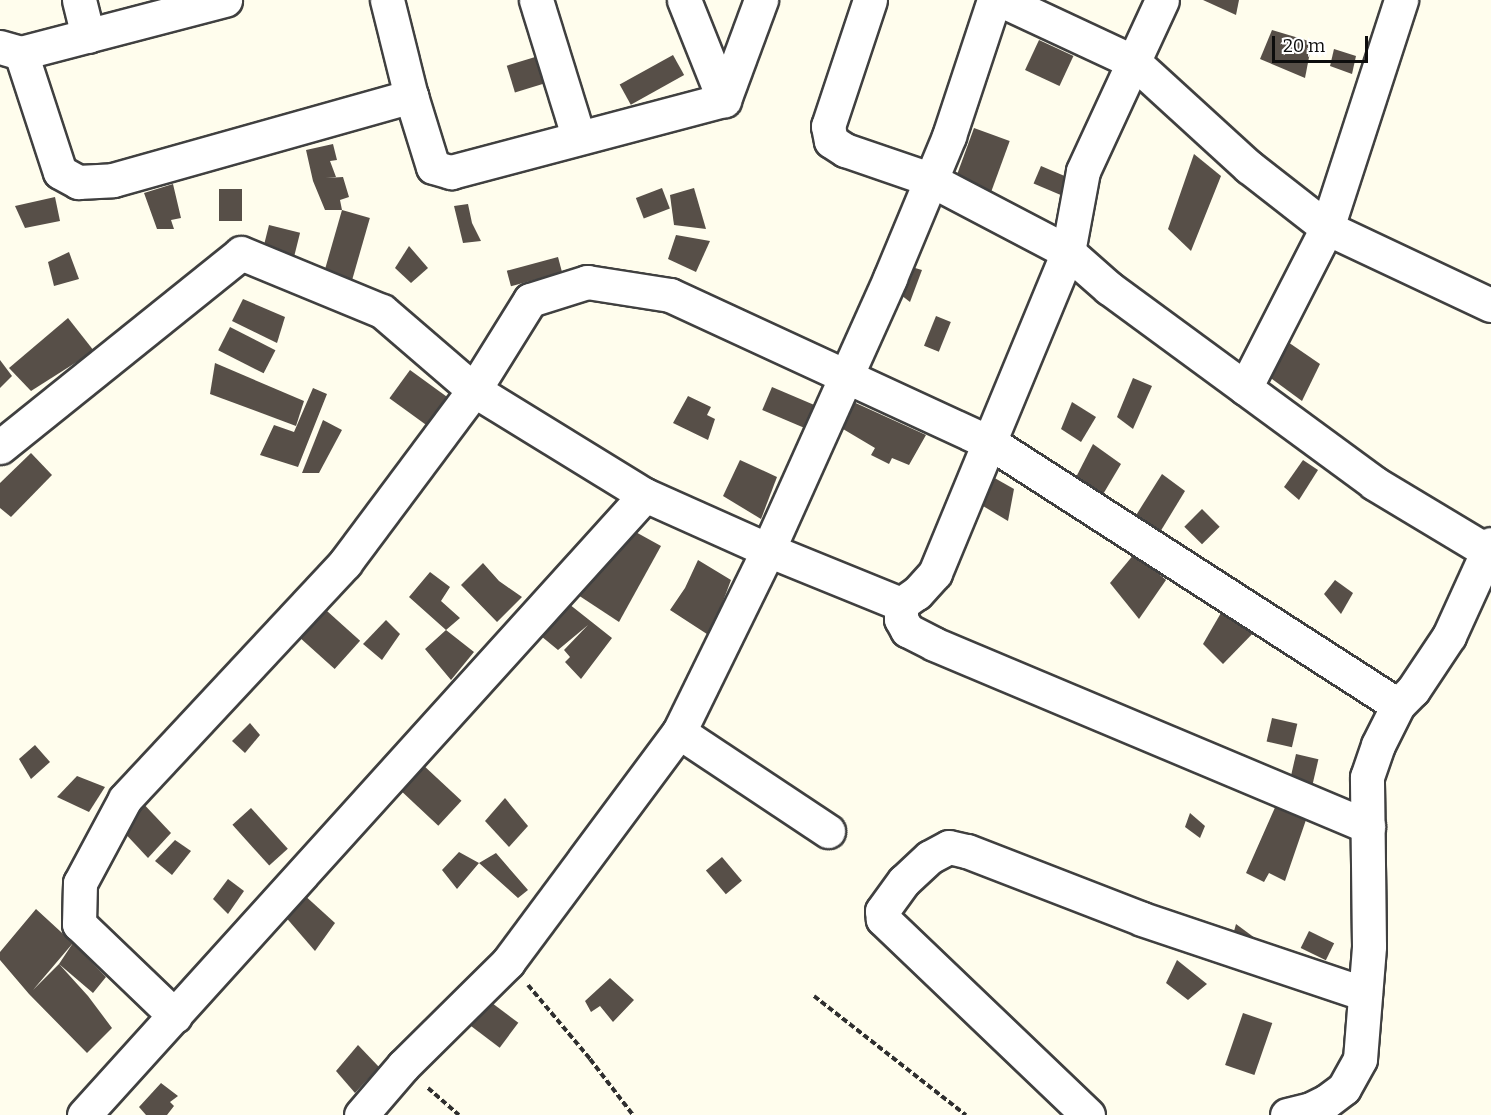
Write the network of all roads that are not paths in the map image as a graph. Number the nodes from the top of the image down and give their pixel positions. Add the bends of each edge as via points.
1 (79, 0) edge
2 (225, 0) edge
3 (387, 0) edge
4 (536, 0) edge
5 (684, 0) edge
6 (761, 0) edge
7 (870, 0) edge
8 (994, 0) edge
9 (1001, 0) edge
10 (1162, 0) edge
11 (1401, 0) edge
12 (88, 36) junction
13 (10, 50) edge
14 (1134, 62) junction
15 (411, 96) junction
16 (724, 100) junction
17 (578, 136) junction
18 (929, 179) junction
19 (1328, 228) junction
20 (1068, 252) junction
21 (1491, 305) edge
22 (848, 375) junction
23 (1245, 388) junction
24 (474, 390) junction
25 (991, 443) junction
26 (0, 447) edge
27 (645, 495) junction
28 (1489, 548) edge
29 (768, 550) junction
30 (901, 604) junction
31 (1398, 705) junction
32 (679, 732) junction
33 (1368, 825) junction
34 (828, 831) dead end
35 (1365, 994) junction
36 (175, 1016) junction
37 (84, 1115) edge
38 (361, 1115) edge
39 (1088, 1115) edge
40 (1287, 1115) edge

1 - 12 street
2 - 12 street
3 - 15 street
4 - 17 street
5 - 16 street
6 - 16 street
7 - 18 street via 828,126 831,141 845,150
8 - 18 street via 949,136
9 - 14 street
10 - 14 street
11 - 19 street
12 - 13 street
13 - 15 street via 60,172 78,182 113,180
14 - 19 street via 1249,167
14 - 20 street via 1083,171
15 - 17 street via 433,167 441,171 452,172
16 - 17 street
18 - 20 street
18 - 22 street
19 - 21 street
19 - 23 street
20 - 23 street via 1109,288
20 - 25 street
22 - 24 street via 670,295 587,282 530,300
22 - 25 street
22 - 29 street
23 - 28 street via 1374,483
24 - 26 street via 382,311 241,253
24 - 27 street
24 - 36 street via 345,563 125,799 80,883 79,924
25 - 30 street via 935,573
25 - 31 street
27 - 29 street
27 - 36 street
28 - 31 street via 1449,636 1413,690
29 - 30 street
29 - 32 street
30 - 33 street via 901,619 908,630 934,644
31 - 33 street via 1367,777
32 - 34 street
32 - 38 street via 508,962 403,1066
33 - 35 street via 1369,946
35 - 39 street via 1142,919 968,851 949,848 930,857 904,880 882,911 883,918
35 - 40 street via 1360,1059 1344,1088 1311,1109
36 - 37 street

